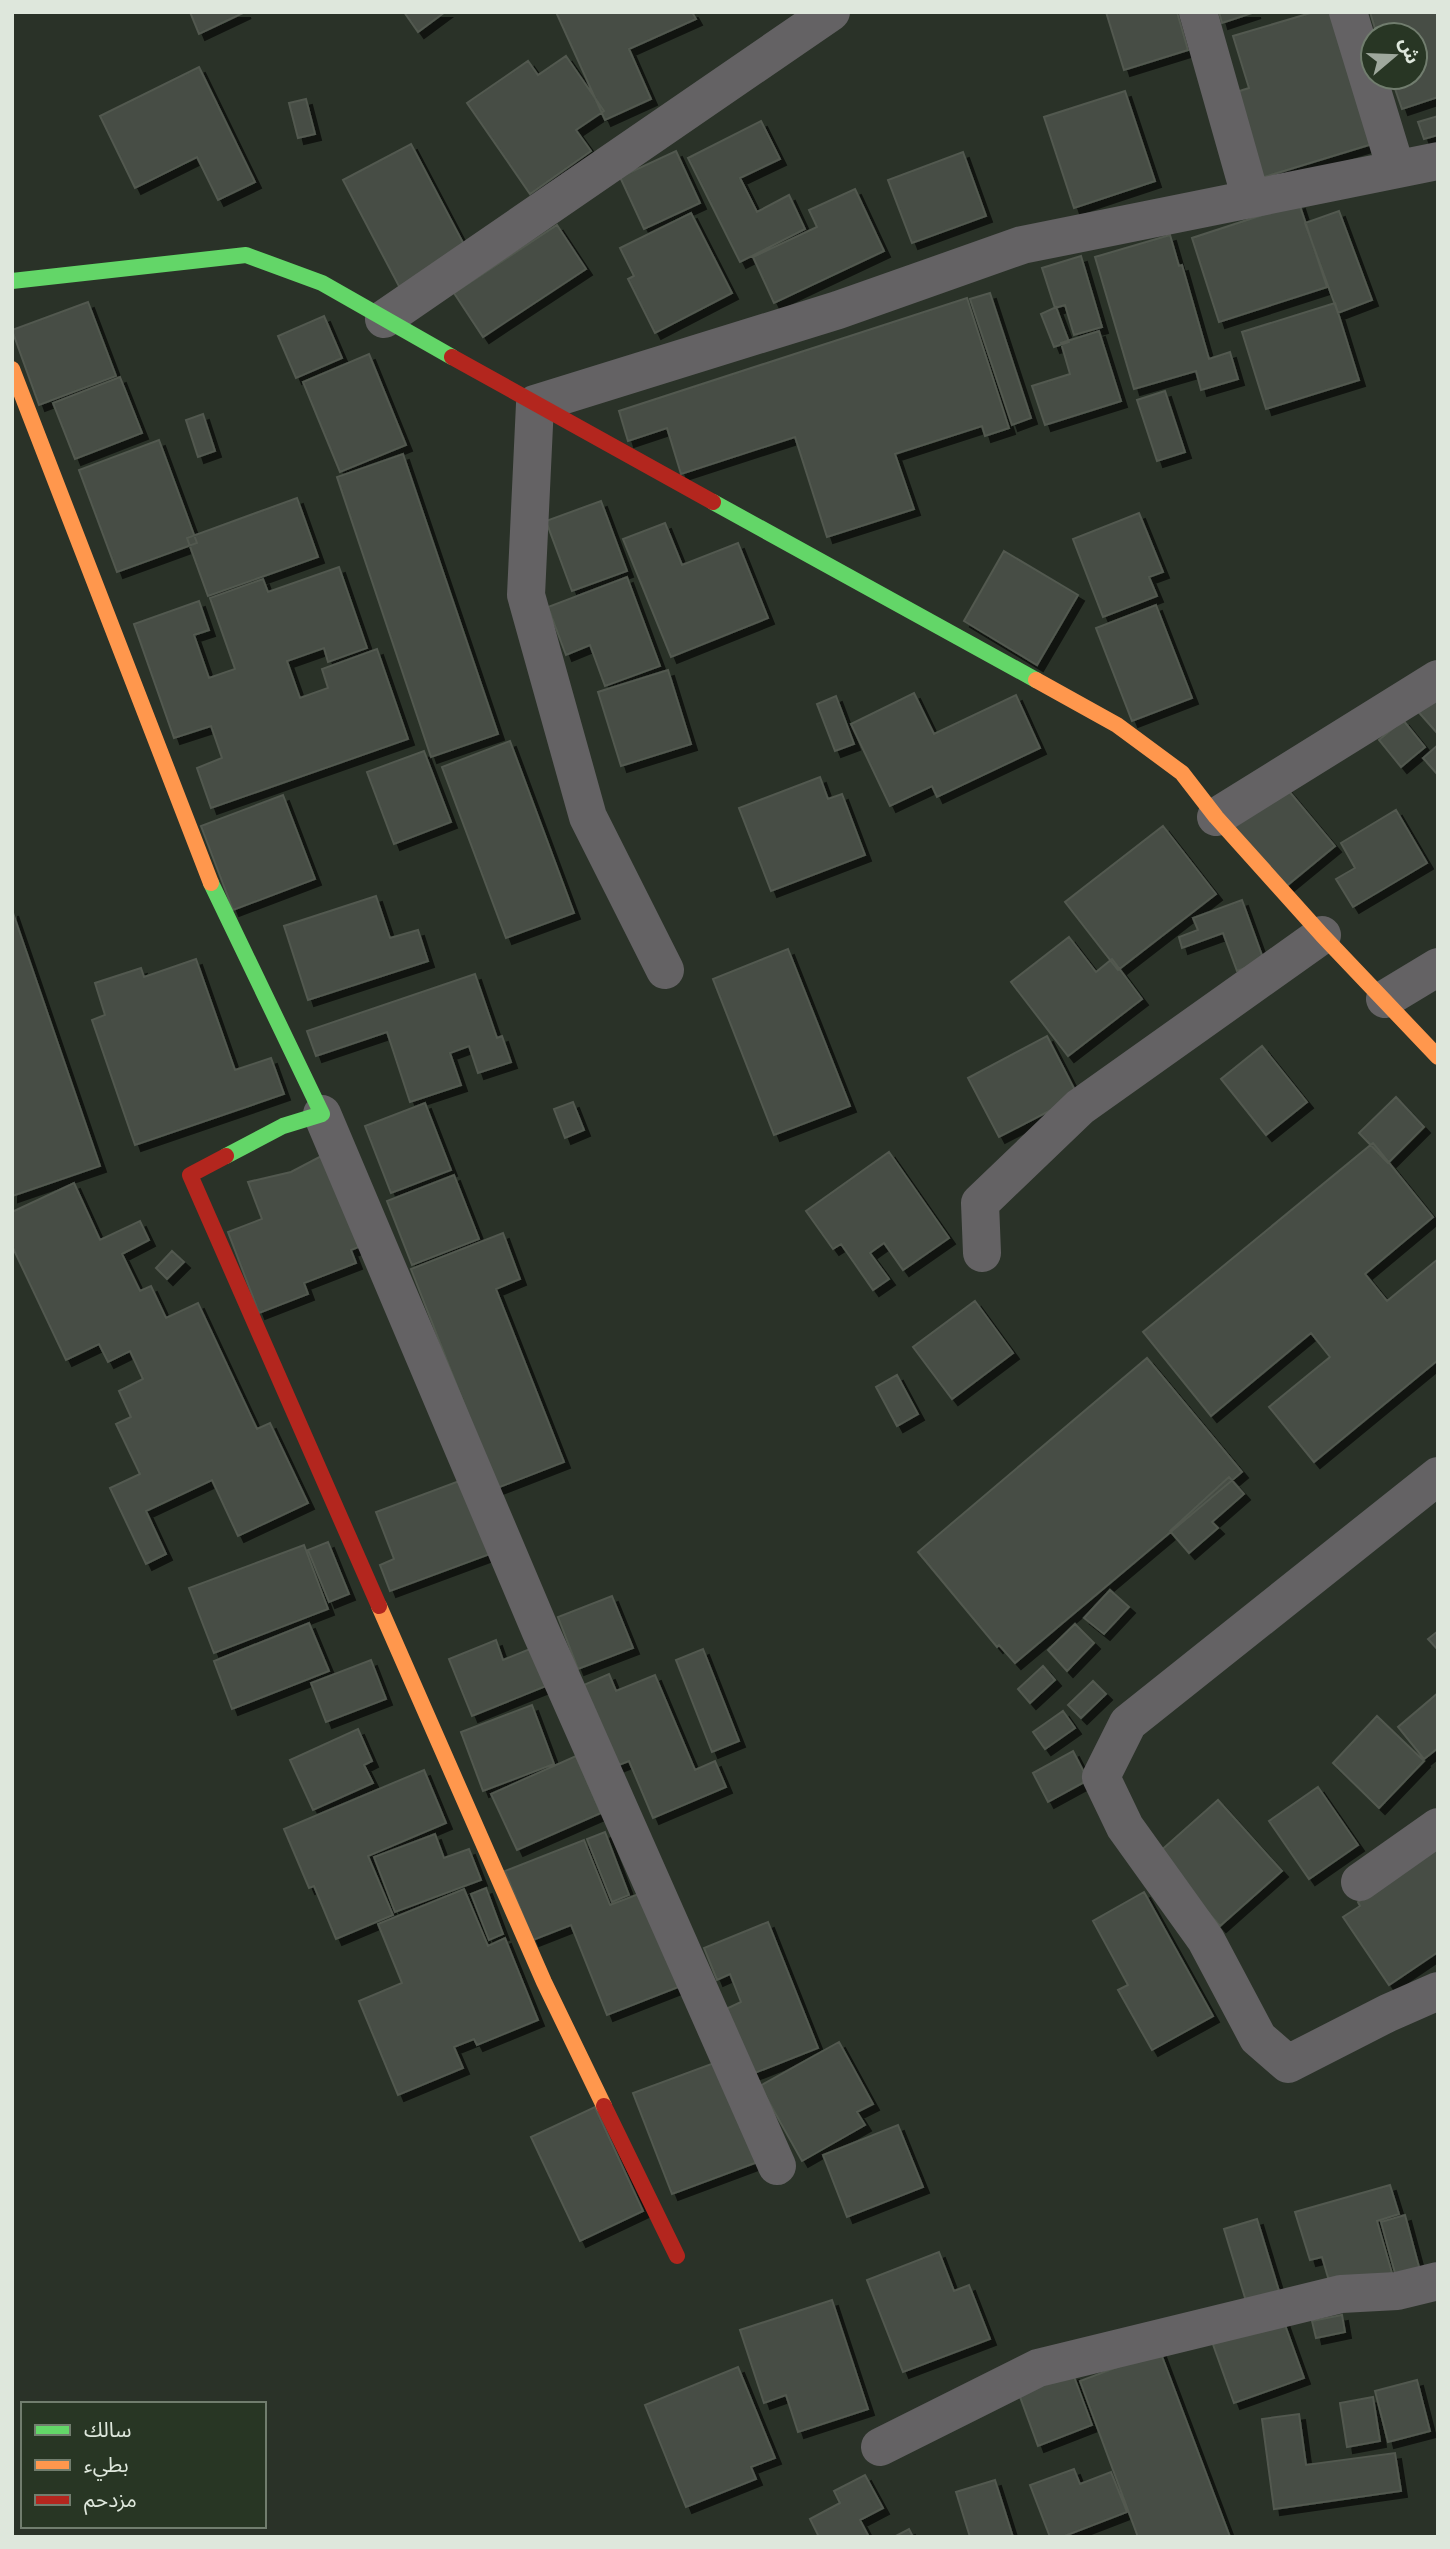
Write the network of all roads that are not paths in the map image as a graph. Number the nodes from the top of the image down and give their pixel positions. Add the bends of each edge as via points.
1 (831, 12) edge
2 (1198, 12) edge
3 (1348, 12) edge
4 (1438, 161) edge
5 (1396, 169) junction
6 (1251, 199) junction
7 (12, 281) edge
8 (384, 319) junction
9 (12, 369) edge
10 (535, 404) junction
11 (1438, 679) edge
12 (1216, 817) junction
13 (1322, 935) junction
14 (1438, 967) edge
15 (665, 971) dead end
16 (1385, 999) junction
17 (1438, 1058) edge
18 (322, 1114) junction
19 (982, 1254) dead end
20 (1438, 1476) edge
21 (1438, 1827) edge
22 (1360, 1882) dead end
23 (1438, 1991) edge
24 (777, 2166) dead end
25 (677, 2256) dead end
26 (1438, 2281) edge
27 (880, 2447) dead end

1 - 8 street
2 - 6 street
3 - 5 street
4 - 5 street
5 - 6 street
6 - 10 street via 1022,245 838,310
7 - 8 street via 246,255 322,283
8 - 10 street
9 - 18 street via 217,899
10 - 12 street via 1117,725 1182,773
10 - 15 street via 526,594 588,817
11 - 12 street
12 - 13 street
13 - 16 street
13 - 19 street via 1080,1107 980,1203
14 - 16 street
16 - 17 street
18 - 24 street via 541,1632
18 - 25 street via 283,1126 190,1175 544,1982
20 - 23 street via 1128,1723 1101,1777 1125,1827 1206,1940 1258,2038 1288,2064
21 - 22 street
26 - 27 street via 1396,2291 1341,2294 1038,2368

